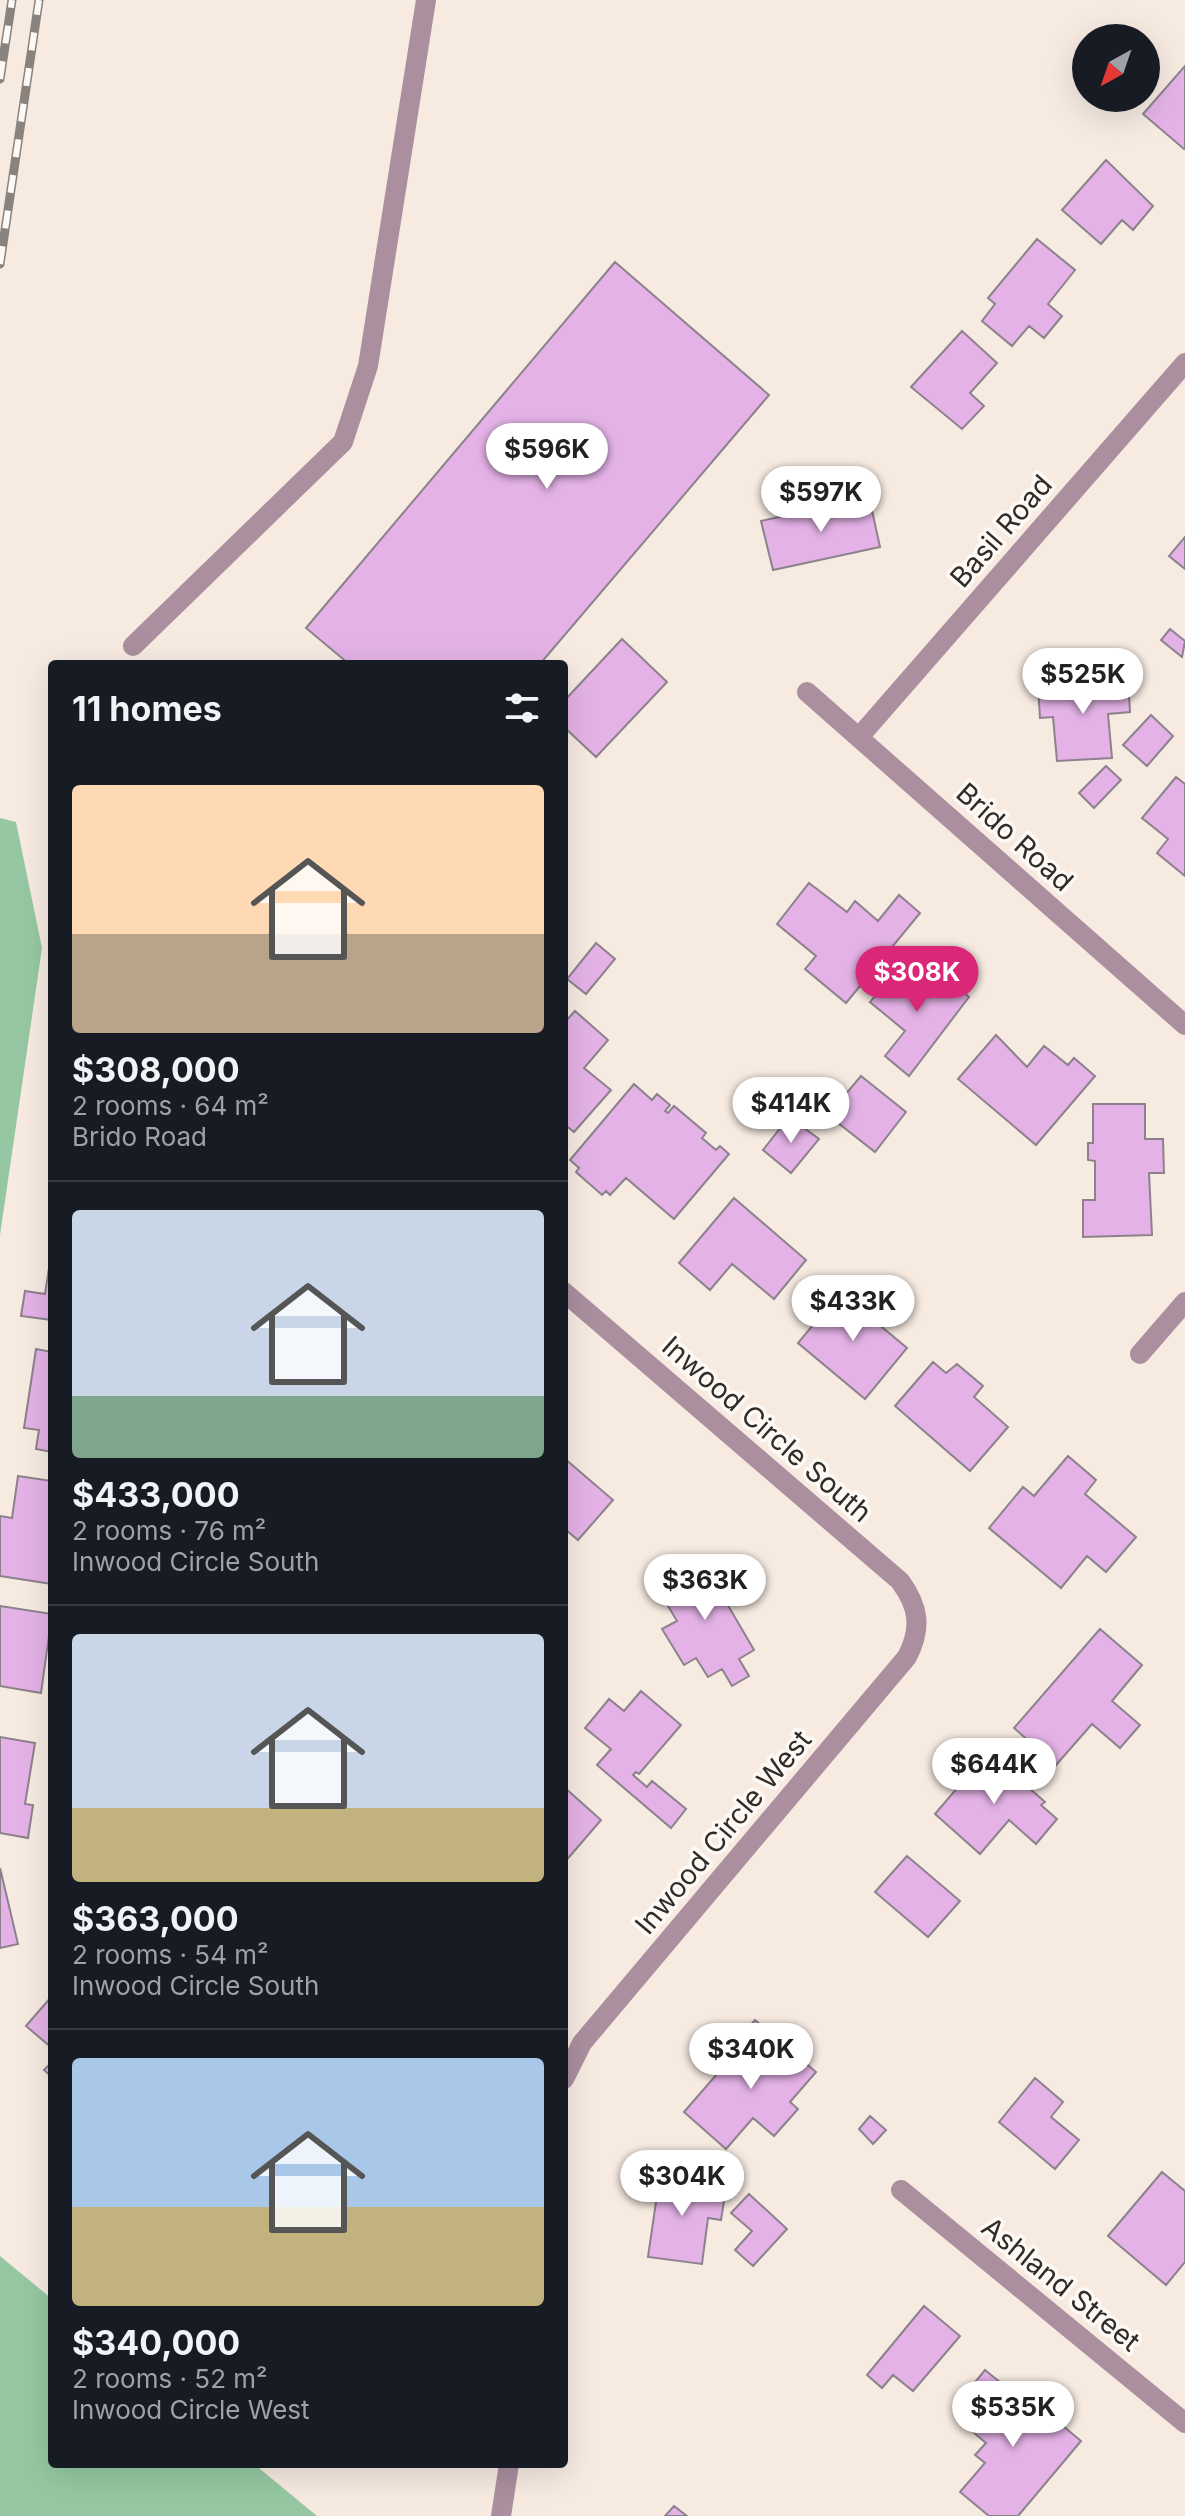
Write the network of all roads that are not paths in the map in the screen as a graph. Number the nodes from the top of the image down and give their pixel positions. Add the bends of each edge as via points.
1 (426, 0) edge
2 (1185, 363) edge
3 (133, 646) dead end
4 (807, 692) dead end
5 (860, 736) junction
6 (1185, 1025) edge
7 (568, 1295) edge
8 (1185, 1302) edge
9 (1140, 1354) dead end
10 (918, 1619) joint
11 (568, 2071) edge
12 (901, 2190) dead end
13 (1185, 2423) edge
14 (508, 2468) edge
15 (501, 2516) edge

1 - 3 street via 368,366 343,442
2 - 5 street, Basil Road
4 - 5 street, Brido Road
5 - 6 street, Brido Road
7 - 10 street, Inwood Circle South via 900,1581 913,1598
8 - 9 street
10 - 11 street, Inwood Circle West via 917,1639 907,1657 582,2043
12 - 13 street, Ashland Street
14 - 15 street

